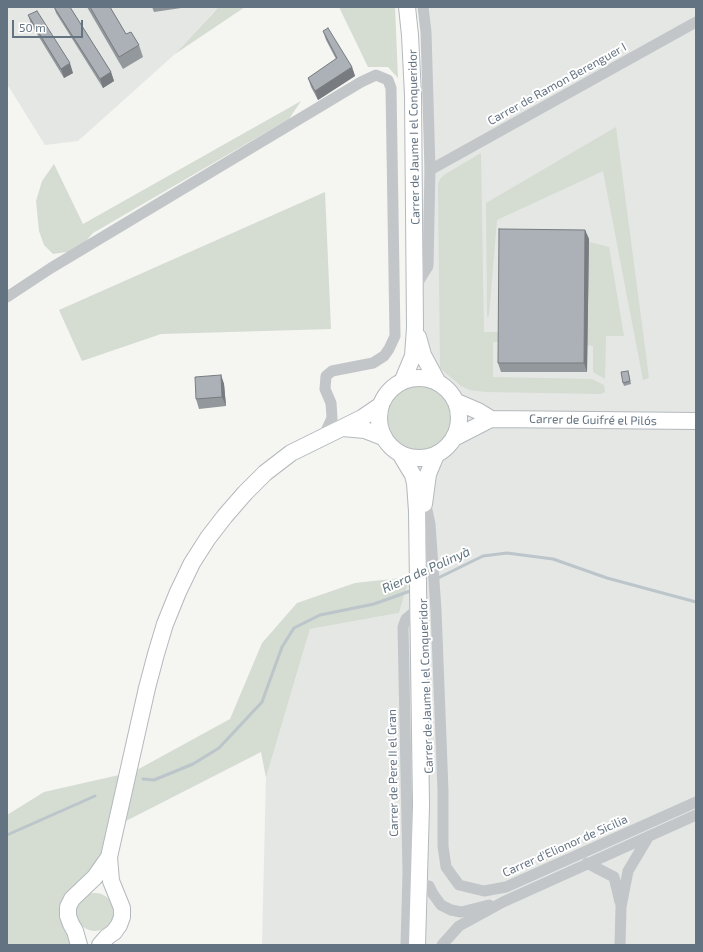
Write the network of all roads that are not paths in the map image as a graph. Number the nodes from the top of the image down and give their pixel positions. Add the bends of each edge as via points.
1 (407, 7) edge
2 (423, 7) edge
3 (696, 22) edge
4 (430, 170) junction
5 (415, 287) junction
6 (7, 297) edge
7 (415, 328) junction
8 (403, 380) junction
9 (437, 381) junction
10 (457, 402) junction
11 (331, 403) junction
12 (381, 405) junction
13 (491, 418) junction
14 (696, 421) edge
15 (347, 426) junction
16 (324, 435) junction
17 (383, 437) junction
18 (454, 438) junction
19 (401, 455) junction
20 (436, 456) junction
21 (425, 501) junction
22 (420, 577) junction
23 (420, 601) junction
24 (696, 802) edge
25 (696, 815) edge
26 (650, 836) junction
27 (443, 846) joint
28 (109, 857) junction
29 (587, 863) junction
30 (429, 886) junction
31 (78, 892) junction
32 (118, 899) junction
33 (503, 902) junction
34 (621, 907) junction
35 (77, 938) edge
36 (104, 941) edge
37 (406, 945) edge
38 (417, 945) edge
39 (427, 945) edge
40 (442, 945) edge
41 (620, 945) edge

1 - 5 main road via 413,95
2 - 4 street, Carrer de Jaume I el Conqueridor
3 - 4 street, Carrer de Ramon Berenguer I
4 - 5 street, Carrer de Jaume I el Conqueridor via 428,266
5 - 7 main road
6 - 11 street via 361,82 376,76 388,80 391,88 395,336 389,350 374,363 332,371 326,376 325,389
7 - 8 main road via 413,356
7 - 9 main road via 423,355
8 - 9 main road via 425,378
8 - 12 main road via 391,389
9 - 10 main road via 451,392
10 - 13 main road, Carrer de Guifré el Pilós
10 - 18 main road via 459,422
11 - 15 street
11 - 16 street via 332,418
12 - 15 main road
12 - 17 main road via 379,416
13 - 14 main road, Carrer de Guifré el Pilós
13 - 18 main road, Carrer de Guifré el Pilós
15 - 16 main road
15 - 17 main road
16 - 28 main road via 291,453 260,478 225,516 192,563 165,624 156,654
17 - 19 main road
18 - 20 main road via 446,449
19 - 20 main road via 418,459
19 - 22 main road via 415,483
20 - 21 main road via 428,474
21 - 22 main road
21 - 27 street, Carrer de Jaume I el Conqueridor via 430,524 436,610
22 - 23 main road
23 - 30 main road via 430,743
23 - 37 street, Carrer de Pere II el Gran via 403,627 408,872
23 - 38 main road via 420,841
24 - 27 street, Carrer d'Elionor de Sicilia via 506,887 484,891 459,885 446,868
25 - 26 street, Carrer d'Elionor de Sicilia
26 - 29 street, Carrer d'Elionor de Sicilia
26 - 34 street via 628,871
28 - 31 main road via 95,877
28 - 32 main road via 111,881
29 - 33 street, Carrer d'Elionor de Sicilia
29 - 34 street via 614,877
30 - 33 street, Carrer d'Elionor de Sicilia via 441,905 451,910 461,912
30 - 39 main road
31 - 32 main road via 86,887 96,886 109,890
31 - 35 main road via 68,907 70,924
32 - 36 main road via 122,908 119,926
33 - 40 street, Carrer d'Elionor de Sicilia via 459,926
34 - 41 street
35 - 36 main road

